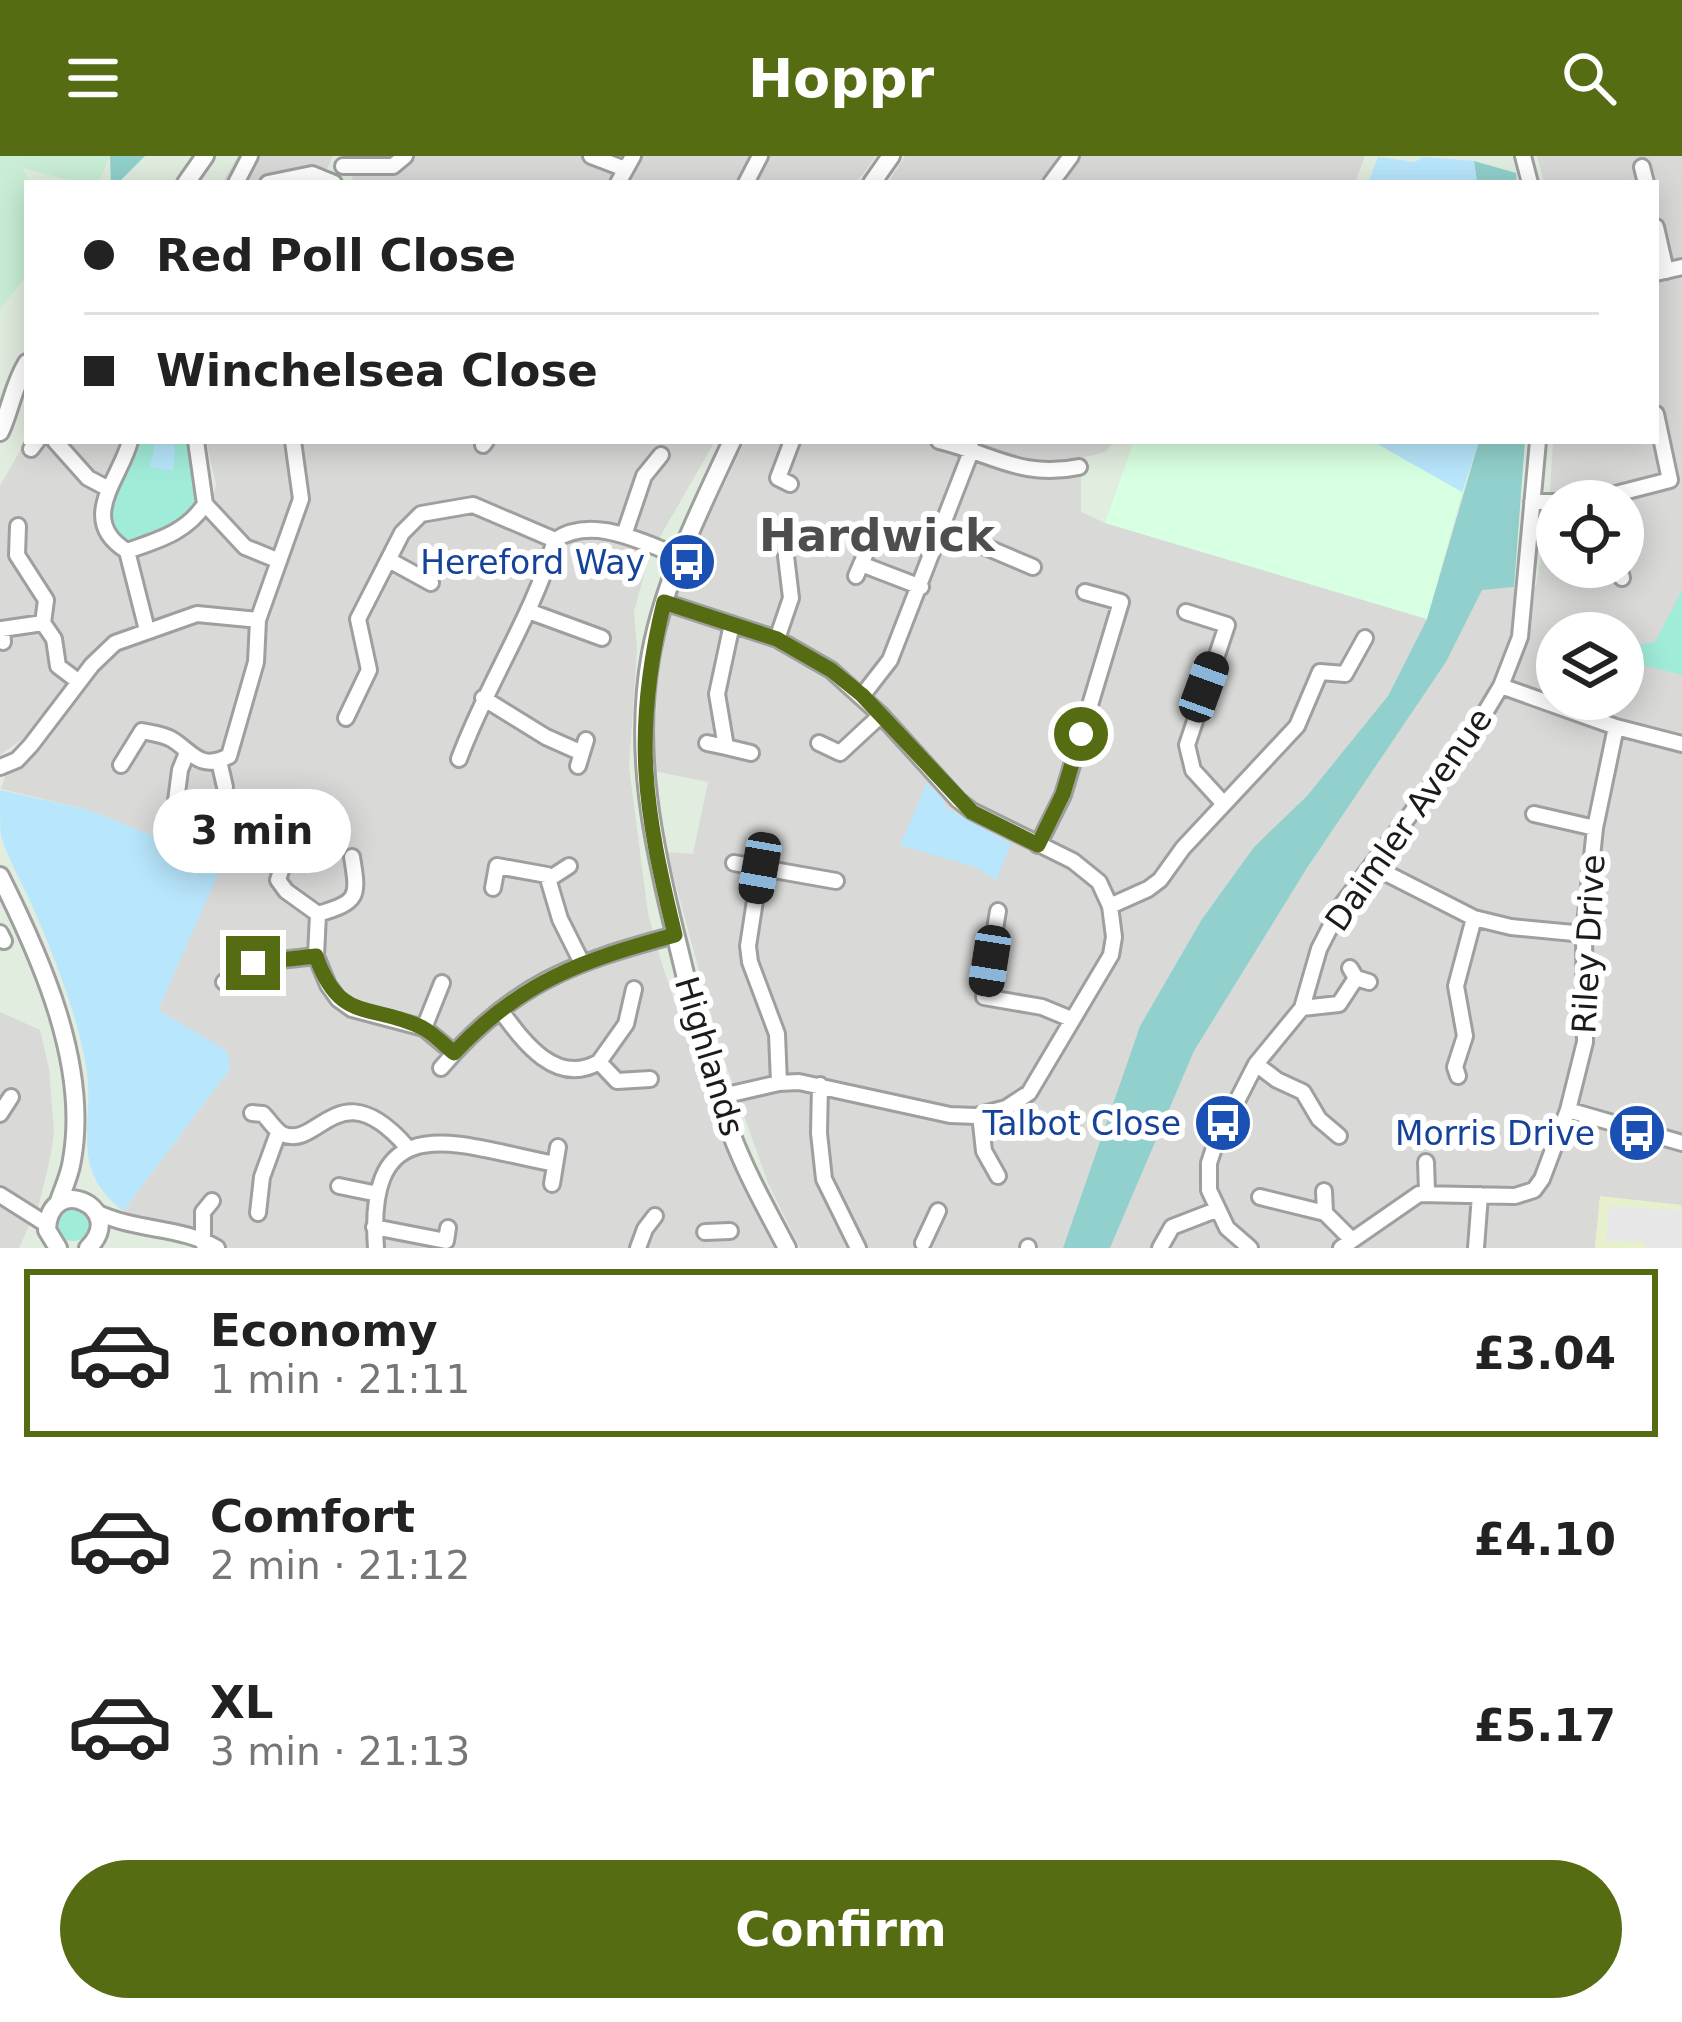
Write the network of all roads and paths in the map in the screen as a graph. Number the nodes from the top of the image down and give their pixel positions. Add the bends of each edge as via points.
1 (250, 156) edge
2 (405, 156) edge
3 (591, 156) edge
4 (344, 161) edge
5 (1642, 167) dead end
6 (625, 170) edge
7 (239, 180) edge
8 (280, 180) edge
9 (327, 180) edge
10 (1645, 180) edge
11 (1659, 238) edge
12 (1668, 270) edge
13 (24, 369) edge
14 (24, 400) edge
15 (9, 413) junction
16 (1659, 428) edge
17 (0, 432) edge
18 (58, 444) edge
19 (129, 444) edge
20 (196, 444) edge
21 (293, 444) edge
22 (731, 444) edge
23 (791, 444) edge
24 (951, 444) edge
25 (1538, 444) edge
26 (972, 449) junction
27 (661, 455) dead end
28 (1079, 467) dead end
29 (790, 484) dead end
30 (1644, 487) edge
31 (107, 488) junction
32 (1532, 502) junction
33 (1536, 502) edge
34 (205, 505) junction
35 (18, 526) dead end
36 (943, 529) junction
37 (624, 535) junction
38 (555, 540) junction
39 (8, 543) edge
40 (127, 551) junction
41 (679, 556) junction
42 (277, 560) junction
43 (389, 560) junction
44 (861, 564) dead end
45 (1033, 567) dead end
46 (807, 570) dead end
47 (431, 584) dead end
48 (921, 587) junction
49 (1085, 592) dead end
50 (664, 602) junction
51 (531, 612) junction
52 (1186, 612) dead end
53 (258, 620) junction
54 (43, 623) junction
55 (731, 624) junction
56 (147, 630) junction
57 (602, 638) dead end
58 (1365, 638) dead end
59 (777, 639) junction
60 (2, 642) edge
61 (79, 682) junction
62 (1501, 686) junction
63 (862, 695) junction
64 (483, 698) junction
65 (881, 715) junction
66 (346, 718) dead end
67 (1616, 727) junction
68 (447, 743) dead end
69 (707, 743) dead end
70 (819, 743) dead end
71 (1682, 744) edge
72 (726, 747) junction
73 (751, 752) dead end
74 (582, 753) dead end
75 (186, 755) junction
76 (219, 761) junction
77 (122, 765) dead end
78 (1, 768) edge
79 (225, 787) dead end
80 (302, 804) dead end
81 (1224, 804) junction
82 (1534, 814) dead end
83 (1595, 828) junction
84 (172, 832) dead end
85 (1038, 845) junction
86 (352, 857) dead end
87 (734, 863) dead end
88 (569, 866) dead end
89 (1372, 866) junction
90 (760, 868) junction
91 (0, 876) edge
92 (549, 879) junction
93 (836, 880) dead end
94 (494, 888) dead end
95 (1110, 906) junction
96 (998, 911) dead end
97 (318, 914) junction
98 (1474, 918) junction
99 (1584, 934) junction
100 (675, 935) junction
101 (316, 956) junction
102 (580, 962) junction
103 (1358, 976) dead end
104 (442, 983) dead end
105 (224, 984) dead end
106 (634, 989) dead end
107 (1302, 1008) junction
108 (501, 1011) junction
109 (1071, 1019) junction
110 (424, 1028) junction
111 (454, 1053) junction
112 (599, 1062) junction
113 (1256, 1064) junction
114 (441, 1068) dead end
115 (1458, 1076) dead end
116 (650, 1079) dead end
117 (779, 1083) junction
118 (820, 1085) junction
119 (11, 1097) dead end
120 (718, 1097) junction
121 (1568, 1110) junction
122 (252, 1113) dead end
123 (0, 1114) edge
124 (980, 1115) junction
125 (278, 1132) junction
126 (1339, 1136) dead end
127 (1682, 1143) edge
128 (406, 1148) junction
129 (558, 1148) dead end
130 (1426, 1162) dead end
131 (72, 1163) junction
132 (555, 1164) junction
133 (998, 1177) dead end
134 (552, 1184) dead end
135 (338, 1186) dead end
136 (1324, 1192) dead end
137 (1427, 1192) junction
138 (378, 1194) junction
139 (0, 1196) edge
140 (1270, 1196) dead end
141 (1480, 1196) junction
142 (212, 1201) dead end
143 (56, 1205) junction
144 (22, 1206) junction
145 (93, 1208) junction
146 (1216, 1210) junction
147 (938, 1211) dead end
148 (257, 1213) dead end
149 (1325, 1213) junction
150 (655, 1216) dead end
151 (46, 1224) junction
152 (374, 1227) junction
153 (137, 1228) junction
154 (718, 1232) dead end
155 (446, 1239) edge
156 (93, 1242) edge
157 (923, 1243) dead end
158 (1347, 1244) edge
159 (208, 1245) edge
160 (55, 1246) edge
161 (376, 1248) edge
162 (638, 1248) edge
163 (719, 1248) edge
164 (787, 1248) edge
165 (858, 1248) edge
166 (1160, 1248) edge
167 (1250, 1248) edge
168 (1476, 1248) edge

1 - 7 street
2 - 4 street via 393,166
3 - 6 street
5 - 10 street
8 - 9 street
11 - 12 street
13 - 15 street
14 - 15 street
15 - 17 street
16 - 30 street via 1670,480
18 - 31 street
19 - 31 street
20 - 34 street
21 - 42 street via 301,499
22 - 41 street, Highlands
23 - 29 street via 778,478
24 - 26 street
25 - 32 street, Daimler Avenue
26 - 28 street via 1027,471
26 - 36 street
27 - 37 street via 644,476
31 - 40 street via 107,529
32 - 33 street
32 - 62 street, Daimler Avenue via 1520,637
34 - 40 street via 175,534
34 - 42 street via 245,547
35 - 39 street
36 - 45 street
36 - 48 street
37 - 38 street via 580,529
37 - 41 street
38 - 43 street via 473,505 453,506 422,514
38 - 51 street
39 - 54 street via 46,600
40 - 56 street
41 - 50 street, Highlands
42 - 53 street
43 - 47 street
43 - 66 street via 358,619 369,670
44 - 48 street
46 - 59 street via 788,564 791,598
48 - 63 street via 890,660
49 - 85 street via 1120,602 1063,794
50 - 55 street
50 - 100 street, Highlands via 646,698 644,775
51 - 57 street
51 - 64 street
52 - 81 street via 1227,625 1187,745 1193,770
53 - 56 street via 197,614
53 - 76 street via 238,730
54 - 60 street via 2,629
54 - 61 street via 58,666
55 - 59 street
55 - 72 street via 717,694
56 - 61 street via 115,643
58 - 81 street via 1345,674 1320,672 1303,719
59 - 63 street
61 - 78 street via 31,746
62 - 67 street
62 - 89 street, Daimler Avenue
63 - 65 street
64 - 68 street via 461,754
64 - 74 street
65 - 70 street via 840,753
65 - 85 street via 972,812
67 - 71 street
67 - 83 street, Riley Drive
69 - 72 street
72 - 73 street
75 - 76 street
75 - 77 street via 175,741 142,731
75 - 84 street
76 - 79 street
80 - 97 street via 278,880
81 - 95 street via 1160,880
82 - 83 street
83 - 99 street, Riley Drive
85 - 95 street via 1099,882
86 - 97 street via 354,898
87 - 90 street
88 - 92 street
89 - 98 street
89 - 107 street, Daimler Avenue via 1319,949
90 - 93 street
90 - 117 street via 748,946 776,1034
91 - 131 street via 41,957 64,1039
92 - 94 street via 493,861
92 - 102 street
95 - 109 street via 1111,956
96 - 109 street via 984,997
97 - 101 street
98 - 99 street
98 - 115 street via 1456,986 1465,1036
99 - 121 street, Riley Drive via 1585,1042
100 - 102 street
100 - 120 street, Highlands
101 - 105 street via 253,963
101 - 110 street via 328,986 352,1009
102 - 108 street
103 - 107 street via 1339,1004
104 - 110 street
106 - 112 street via 626,1024
107 - 113 street, Daimler Avenue
108 - 111 street
108 - 112 street via 548,1062 588,1069
109 - 124 street via 1029,1093
110 - 111 street
111 - 114 street
112 - 116 street via 617,1081
113 - 126 street via 1303,1092
113 - 146 street, Daimler Avenue via 1209,1163
117 - 118 street
117 - 120 street
118 - 124 street
118 - 165 street via 824,1179
119 - 123 street
120 - 164 street, Highlands
121 - 127 street
121 - 141 street, Riley Drive via 1534,1190
122 - 125 street
124 - 133 street via 984,1151
125 - 128 street via 301,1135 330,1117 362,1114 387,1124
125 - 148 street
128 - 132 street via 435,1141
128 - 138 street
129 - 132 street
130 - 137 street
131 - 143 street
131 - 145 street
132 - 134 street
135 - 138 street
136 - 149 street
137 - 141 street, Riley Drive
137 - 158 street
138 - 152 street
139 - 144 street
140 - 149 street
141 - 168 street
142 - 159 street via 202,1212
143 - 144 street
143 - 145 street via 76,1199
143 - 151 street
144 - 151 street
145 - 153 street
145 - 156 street
146 - 166 street via 1172,1227
146 - 167 street
147 - 157 street
149 - 158 street
150 - 162 street
151 - 160 street
152 - 155 street
152 - 161 street
153 - 156 street
153 - 159 street
154 - 163 street

